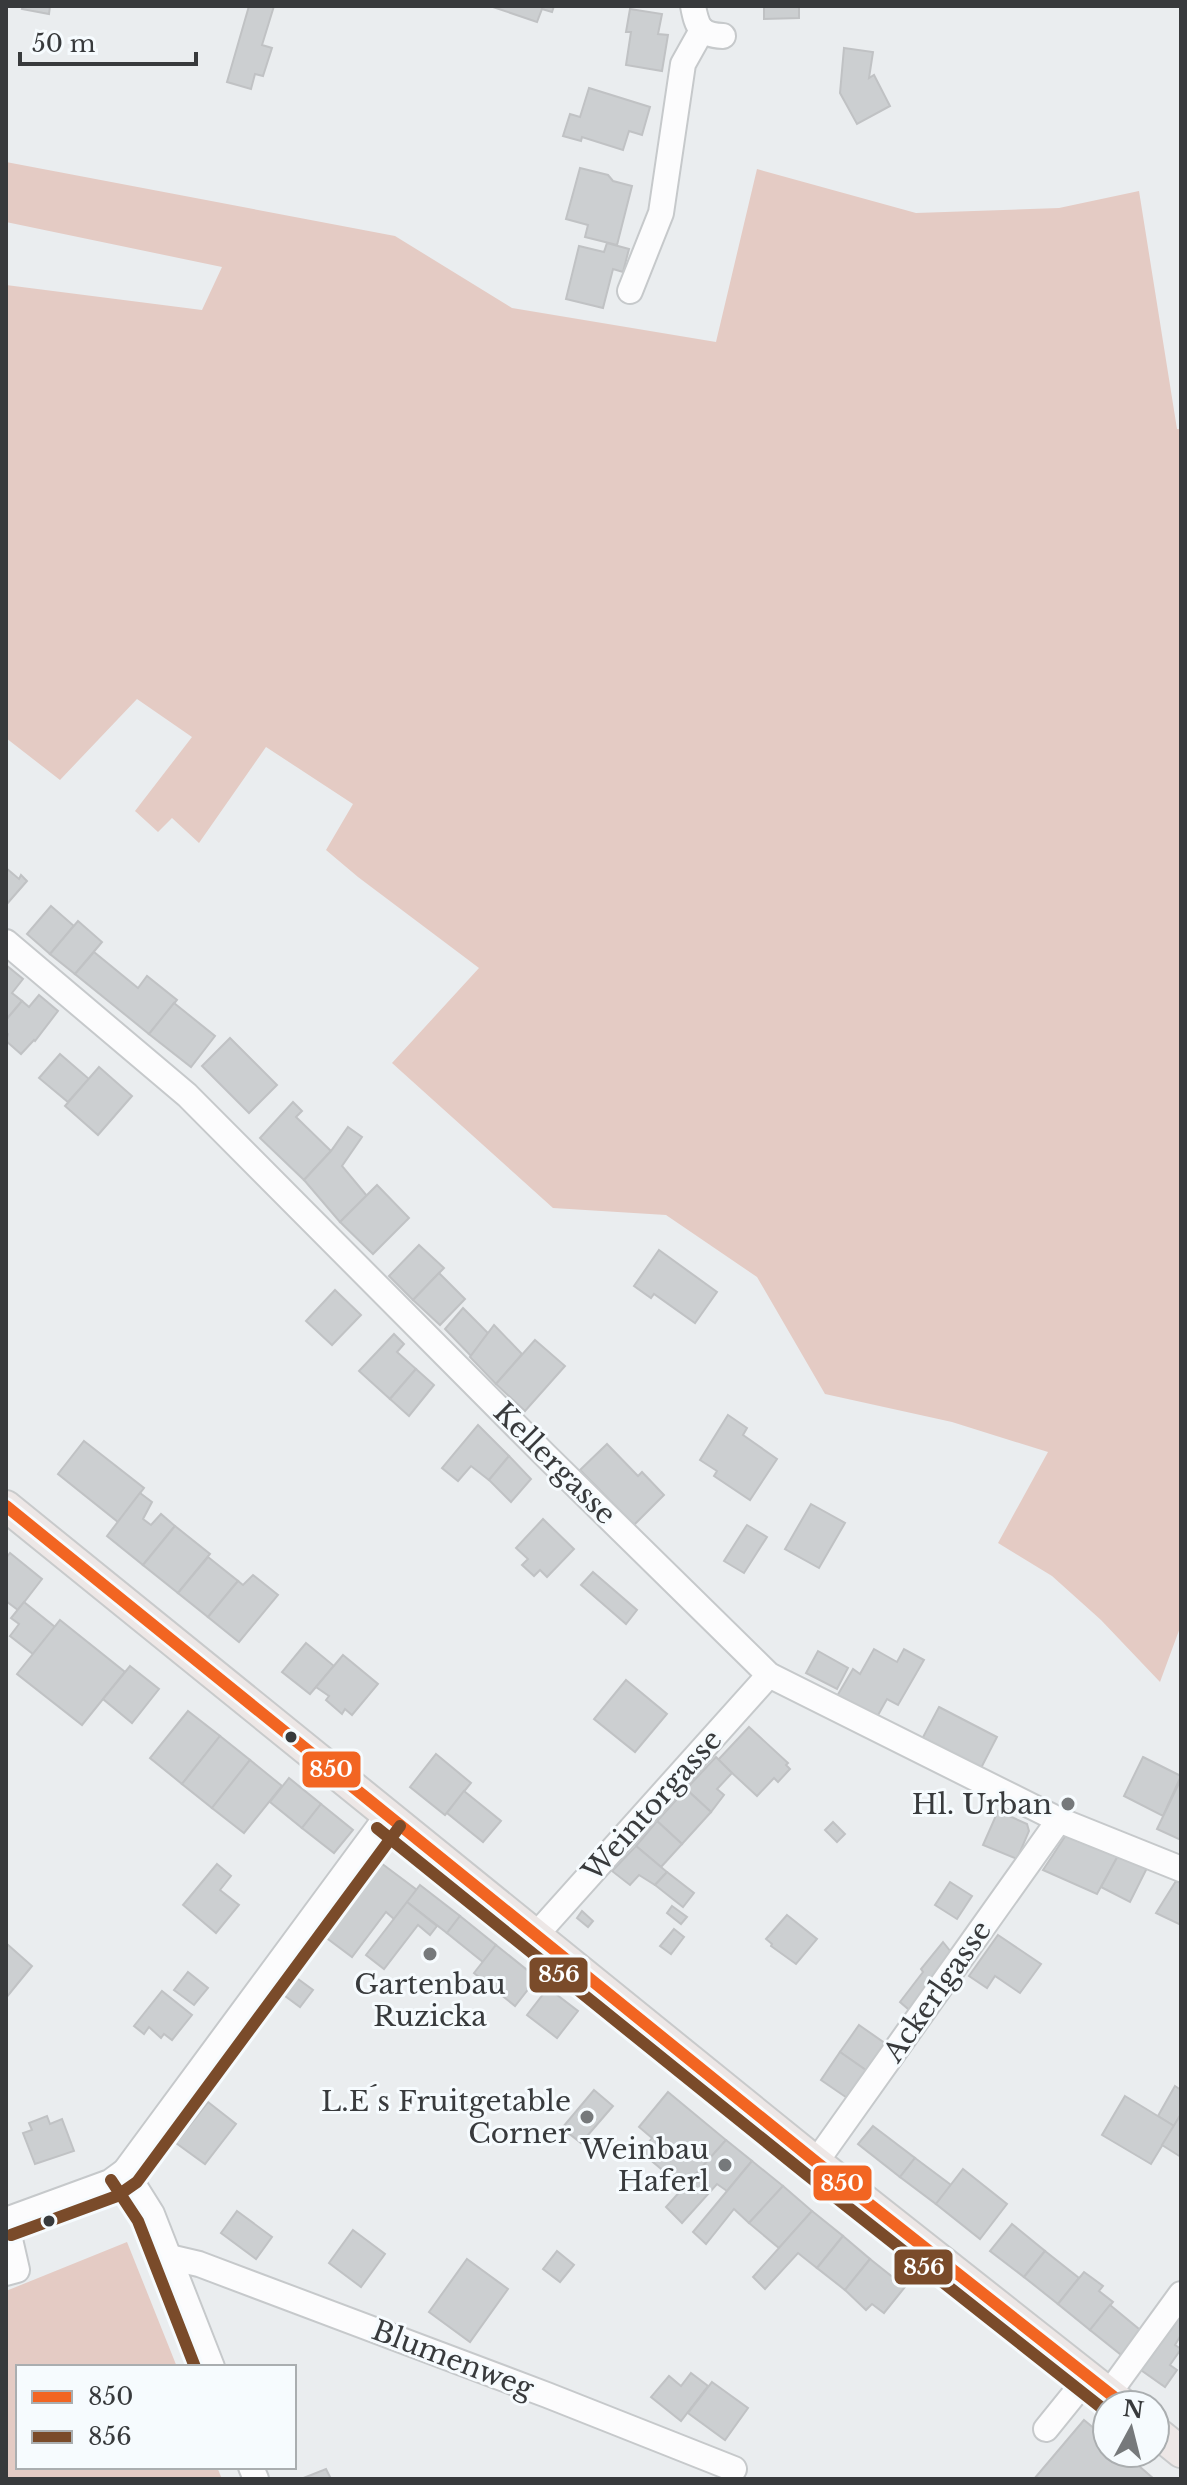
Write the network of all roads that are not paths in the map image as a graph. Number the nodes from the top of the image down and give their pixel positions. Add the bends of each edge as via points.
1 (693, 6) edge
2 (630, 291) dead end
3 (6, 942) edge
4 (6, 1506) edge
5 (769, 1675) junction
6 (387, 1816) junction
7 (1059, 1820) junction
8 (1181, 1869) edge
9 (536, 1935) junction
10 (816, 2162) junction
11 (125, 2171) junction
12 (6, 2221) edge
13 (169, 2257) junction
14 (6, 2273) edge
15 (1181, 2294) edge
16 (211, 2365) edge
17 (1103, 2389) edge
18 (1109, 2389) edge
19 (1091, 2402) edge
20 (1046, 2429) dead end
21 (734, 2469) dead end

1 - 2 street via 712,33 683,64 661,213
3 - 5 street, Kellergasse via 187,1095
4 - 6 main road
5 - 7 street, Kellergasse
5 - 9 street, Weintorgasse
6 - 9 main road
6 - 11 street
7 - 8 street, Kellergasse
7 - 10 street, Ackerlgasse
9 - 10 main road
10 - 17 main road
11 - 12 street via 110,2182
11 - 13 street via 152,2214
12 - 14 street via 17,2270
13 - 16 street
13 - 21 street, Blumenweg via 214,2269
15 - 18 street
19 - 20 street

